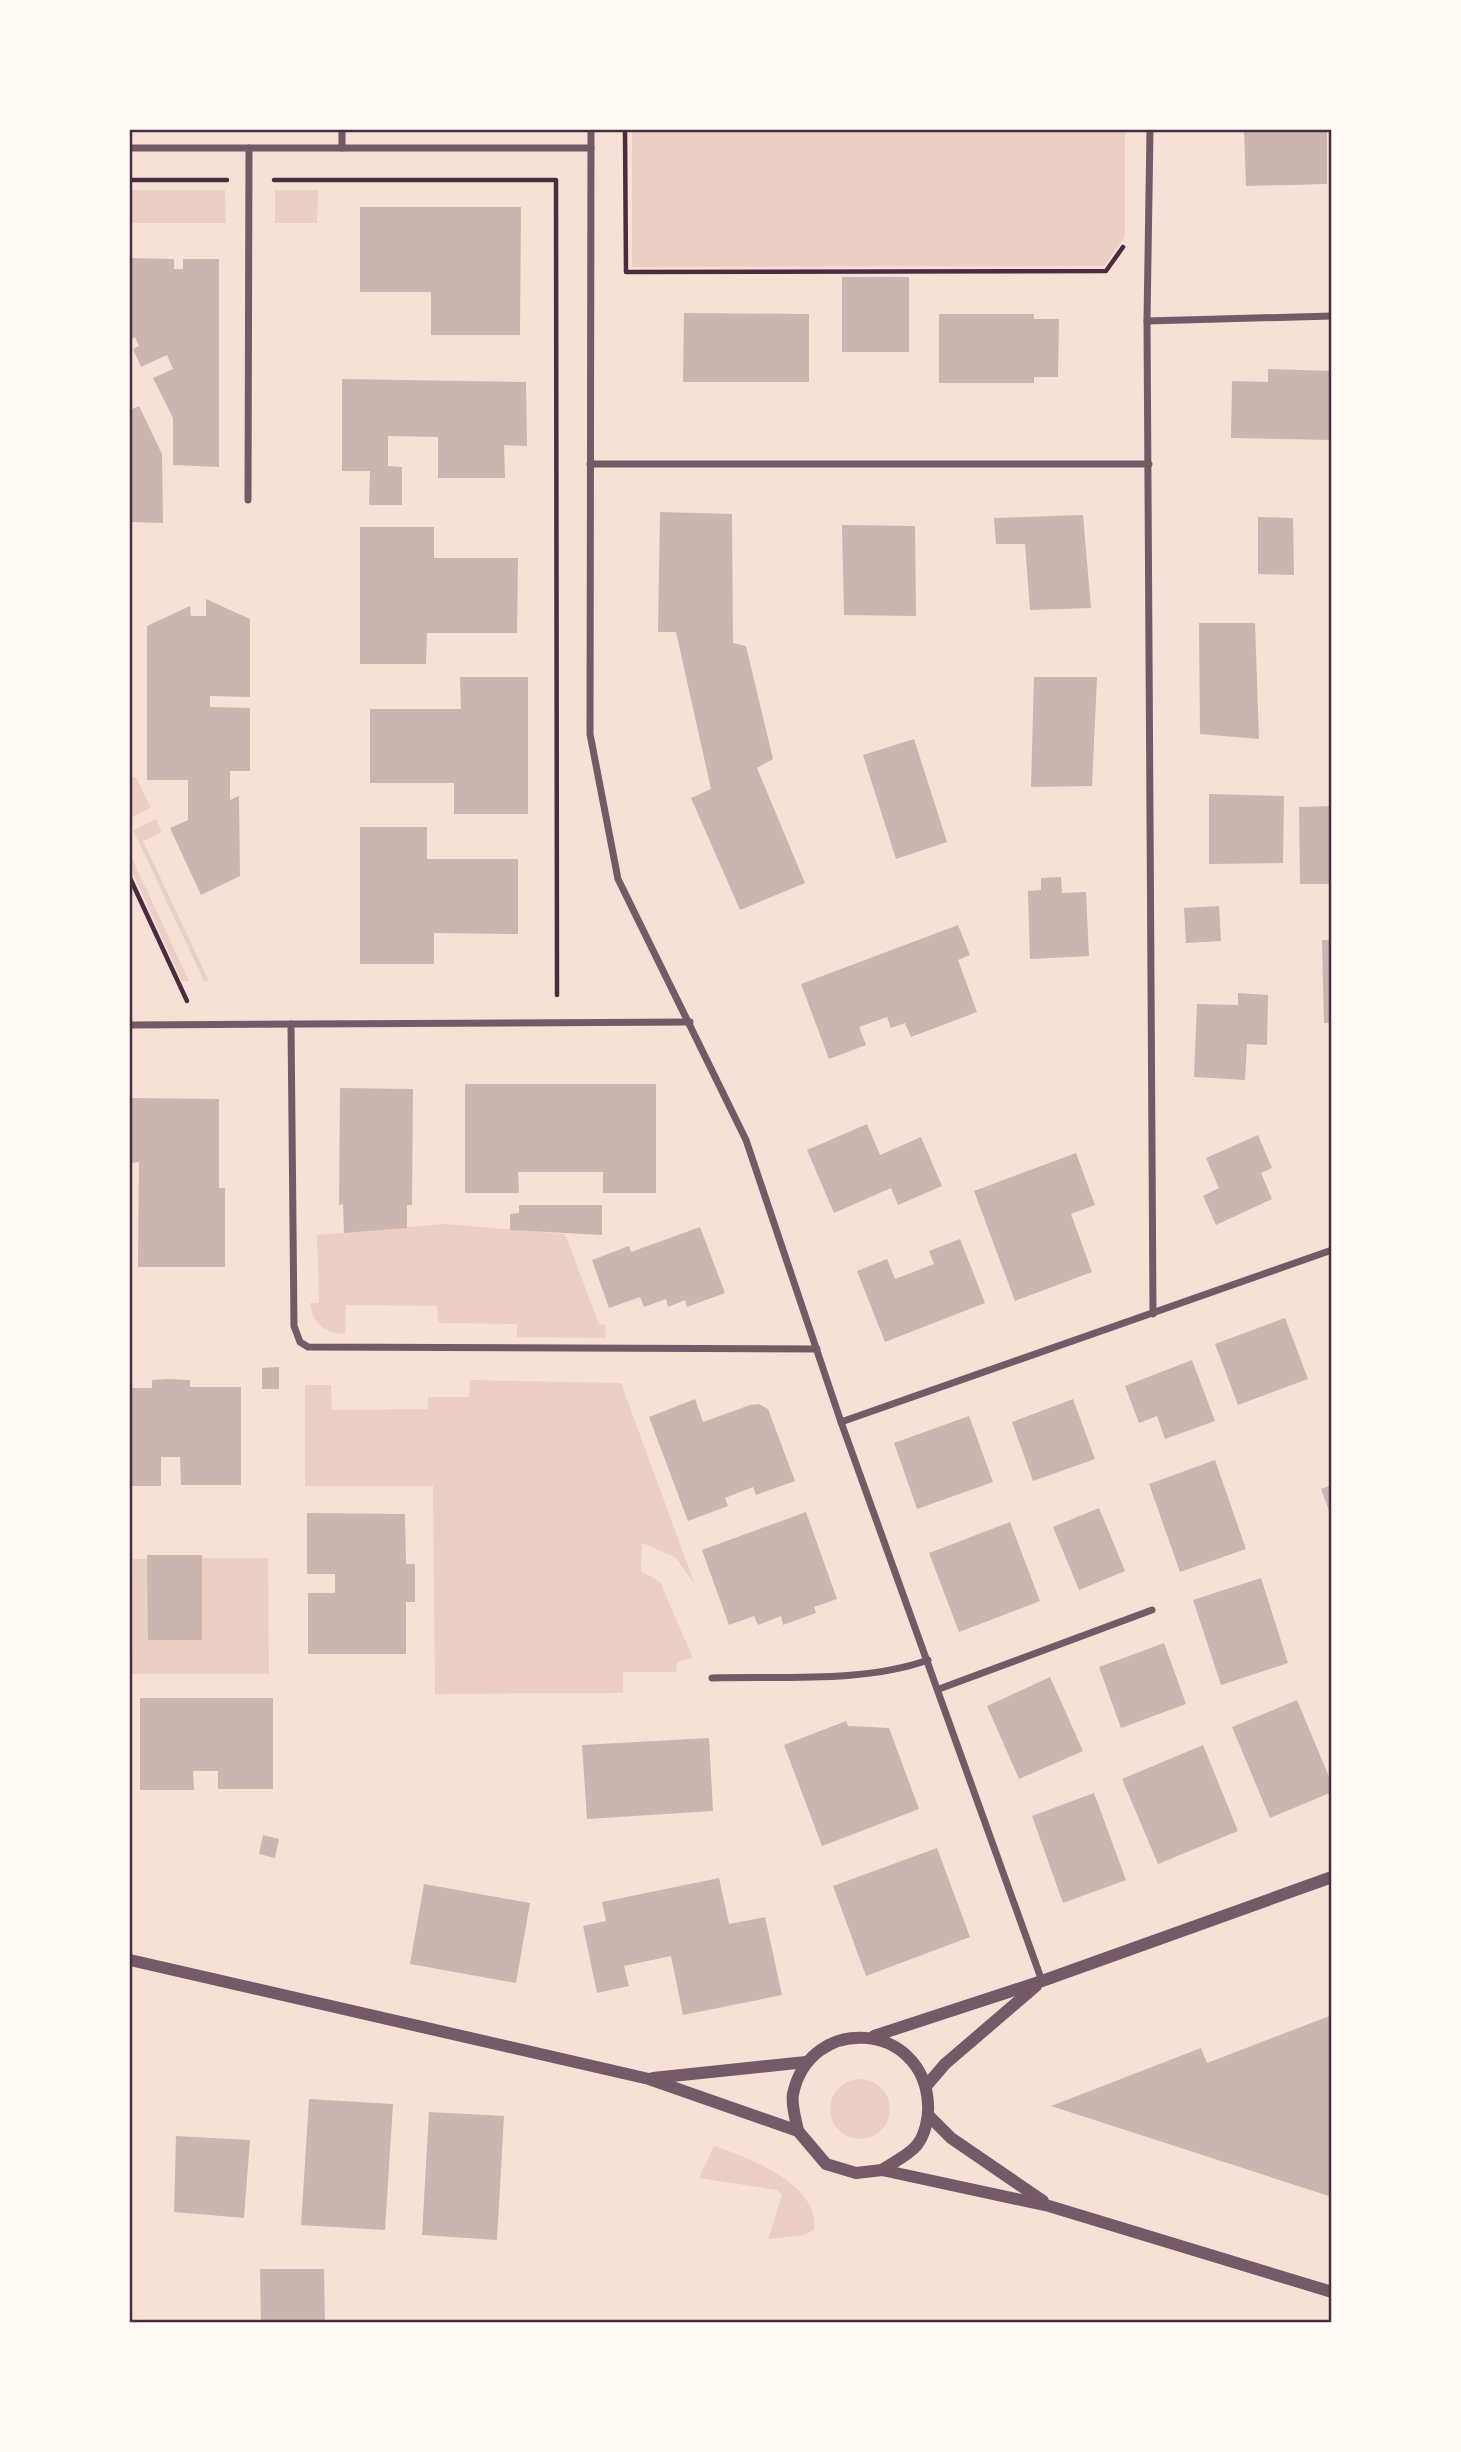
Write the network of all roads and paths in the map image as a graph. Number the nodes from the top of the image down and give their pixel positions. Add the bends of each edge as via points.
1 (342, 130) edge
2 (591, 130) edge
3 (625, 130) edge
4 (1150, 130) edge
5 (130, 148) edge
6 (249, 148) junction
7 (342, 148) junction
8 (591, 148) junction
9 (130, 180) edge
10 (240, 180) dead end
11 (267, 180) dead end
12 (1130, 238) dead end
13 (1332, 316) edge
14 (1147, 321) junction
15 (590, 464) junction
16 (1149, 464) junction
17 (248, 500) dead end
18 (130, 878) edge
19 (557, 995) dead end
20 (690, 1022) junction
21 (205, 1024) junction
22 (290, 1024) junction
23 (130, 1025) edge
24 (1332, 1250) edge
25 (1153, 1314) junction
26 (817, 1349) junction
27 (841, 1422) junction
28 (1152, 1610) dead end
29 (928, 1660) junction
30 (712, 1678) dead end
31 (939, 1689) junction
32 (1332, 1877) edge
33 (130, 1959) edge
34 (1042, 1982) junction
35 (874, 2036) junction
36 (806, 2062) junction
37 (649, 2079) junction
38 (927, 2085) junction
39 (929, 2116) junction
40 (798, 2131) junction
41 (882, 2170) junction
42 (1049, 2206) junction
43 (1332, 2292) edge

1 - 7 street
2 - 8 street
3 - 12 path via 626,272 1106,271
4 - 14 street
5 - 6 street
6 - 7 street
6 - 17 street
7 - 8 street
8 - 15 street
9 - 10 path
11 - 19 path via 556,180
13 - 14 street
14 - 16 street
15 - 16 street
15 - 20 street via 590,734 618,879
16 - 25 street
18 - 21 path via 189,1006
20 - 22 street
20 - 26 street via 746,1140
21 - 22 street
21 - 23 street
22 - 26 street via 294,1326 300,1342 316,1349
24 - 25 street
25 - 27 street
26 - 27 street
27 - 29 street
28 - 31 street
29 - 30 street via 865,1673
29 - 31 street
31 - 34 street
32 - 34 street
33 - 37 street
34 - 35 street
34 - 38 street via 945,2064
35 - 36 street via 835,2040
35 - 38 street via 906,2053
36 - 37 street
36 - 40 street via 792,2096
37 - 40 street
38 - 39 street
39 - 41 street via 917,2145
39 - 42 street via 951,2138
40 - 41 street via 826,2164 856,2173
41 - 42 street
42 - 43 street

